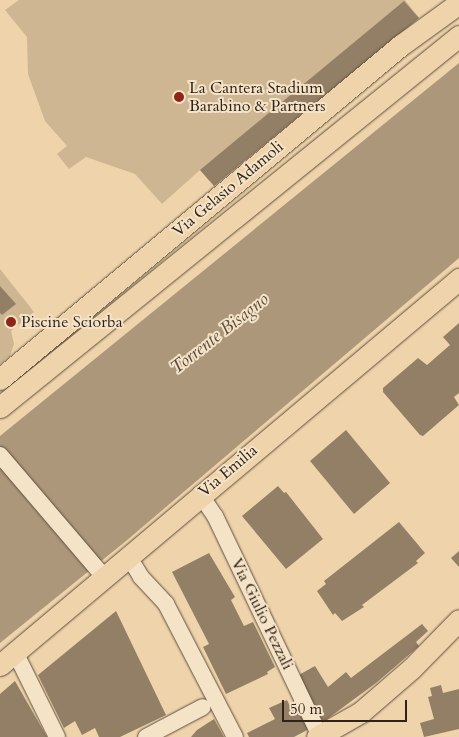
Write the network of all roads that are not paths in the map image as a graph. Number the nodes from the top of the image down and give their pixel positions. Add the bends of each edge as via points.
1 (459, 3) edge
2 (459, 36) edge
3 (459, 279) edge
4 (0, 378) edge
5 (0, 407) edge
6 (0, 455) edge
7 (200, 494) junction
8 (129, 557) junction
9 (101, 573) junction
10 (459, 620) edge
11 (8, 659) edge
12 (203, 707) dead end
13 (319, 736) edge
14 (57, 737) edge
15 (146, 737) edge
16 (235, 737) edge

1 - 4 main road, Via Gelasio Adamoli via 401,46
2 - 5 main road, Via Gelasio Adamoli
3 - 7 main road, Via Emilia
6 - 9 street
7 - 8 main road, Via Emilia
7 - 13 street, Via Giulio Pezzali via 215,516
8 - 9 main road, Via Emilia
8 - 16 street via 141,577 166,604
9 - 11 main road, Via Emilia
10 - 13 main road via 412,668 360,712
11 - 14 street
12 - 15 street

